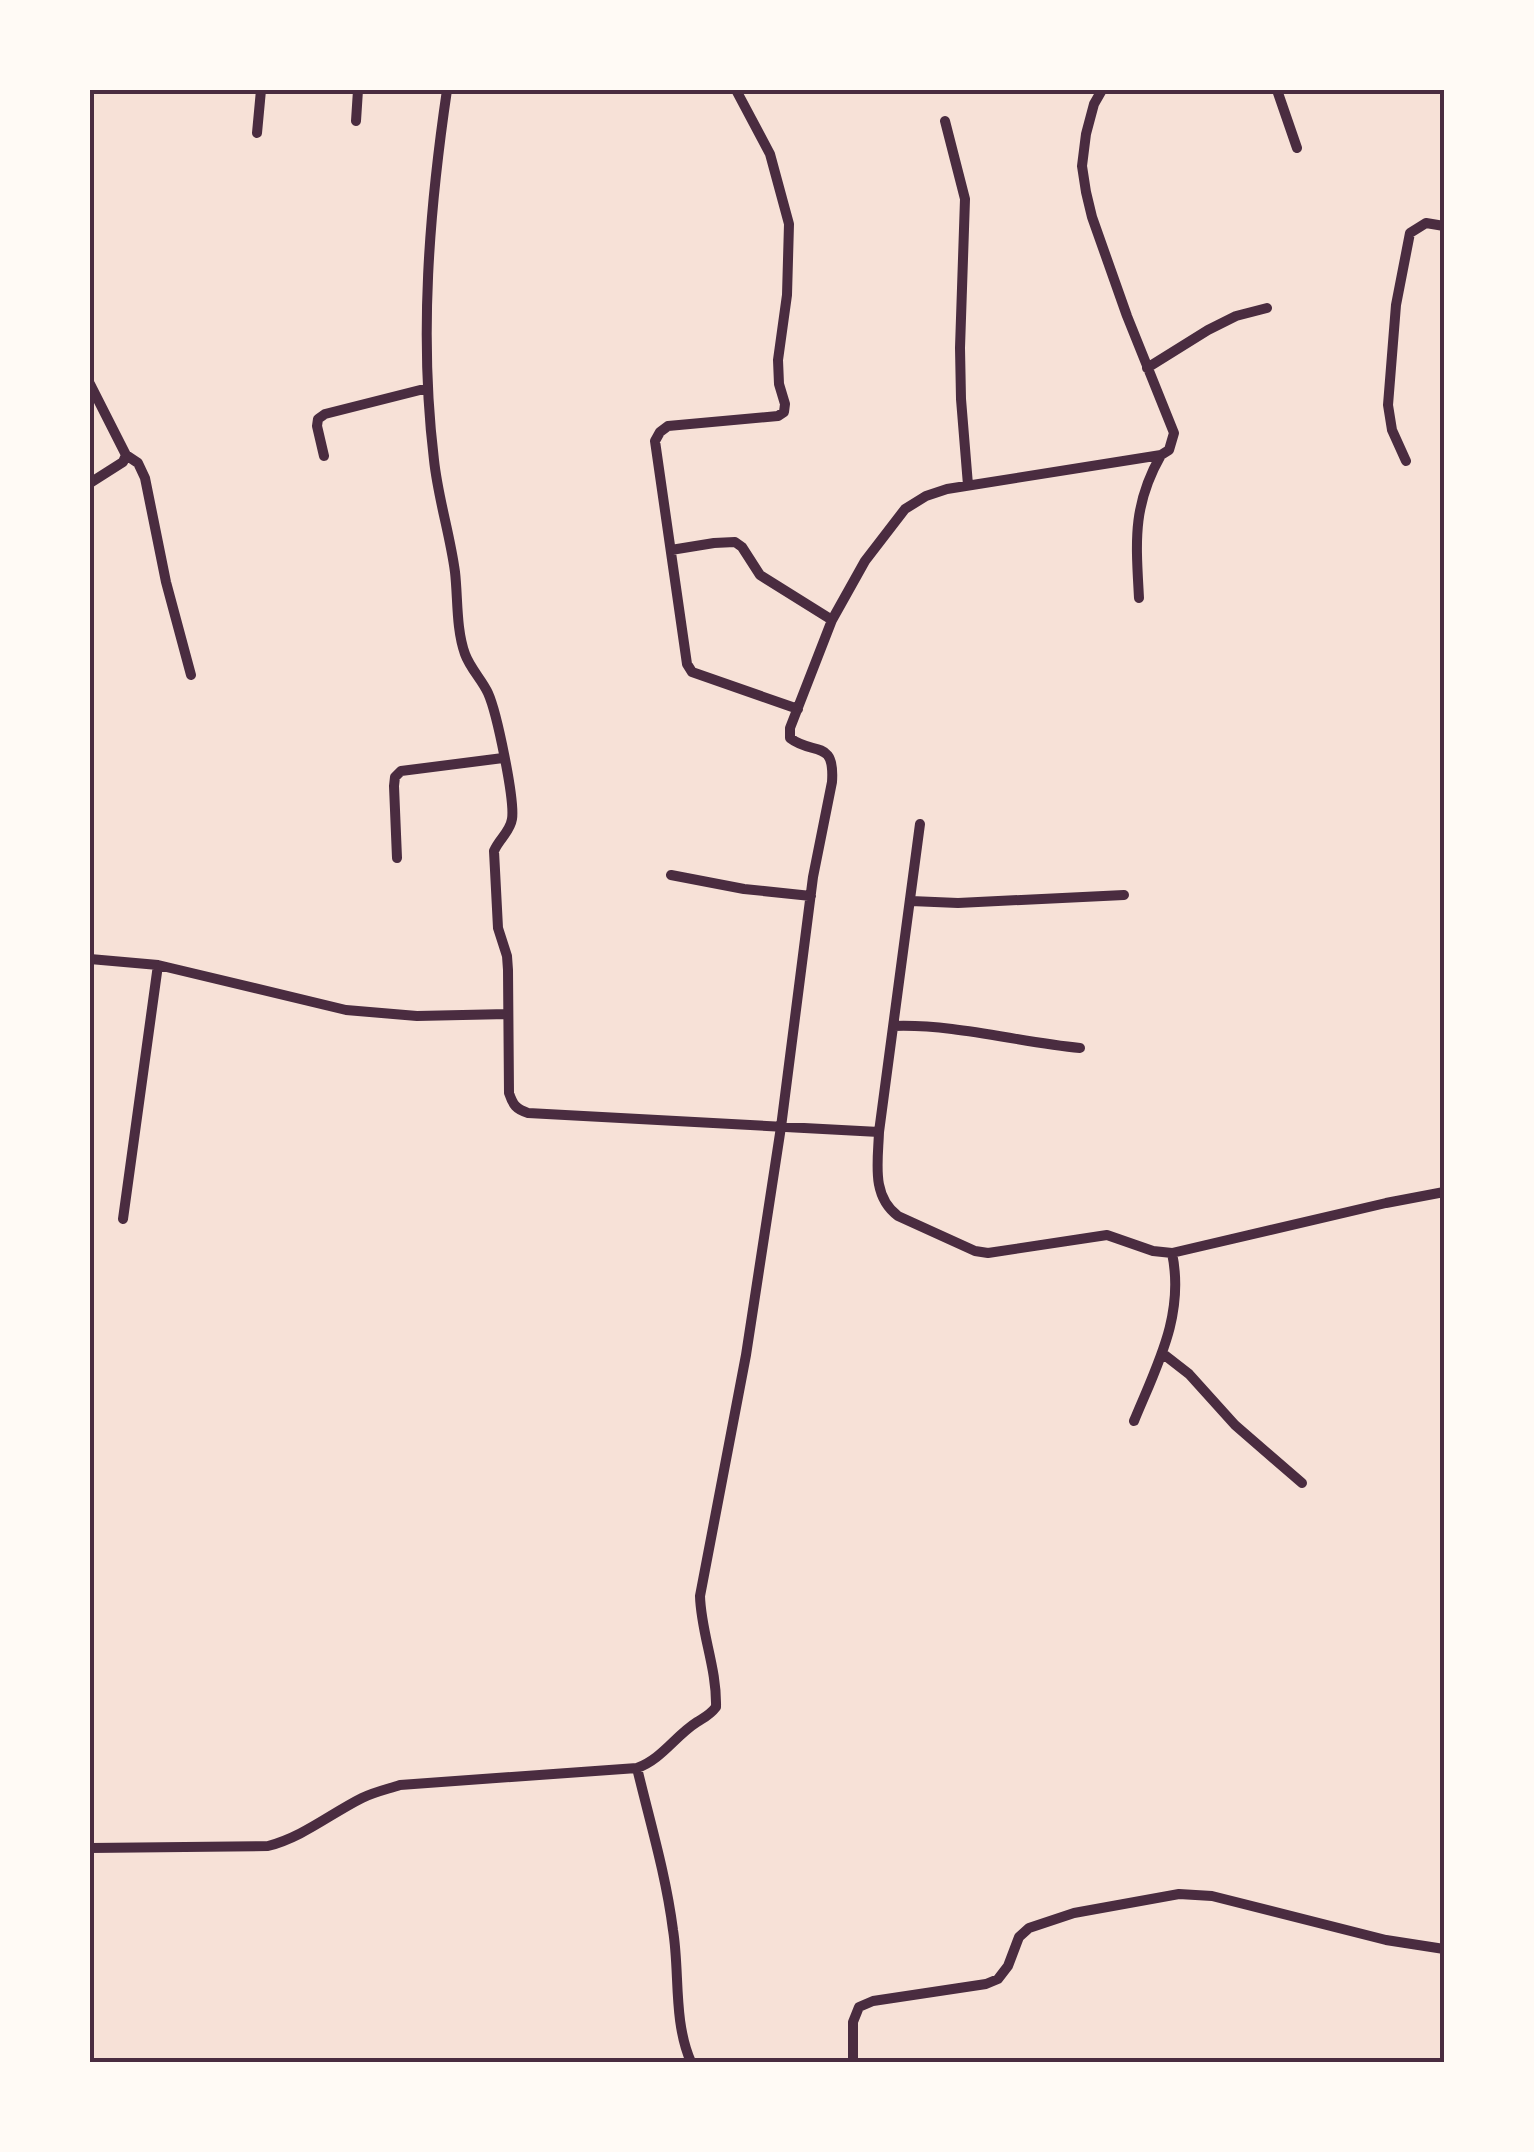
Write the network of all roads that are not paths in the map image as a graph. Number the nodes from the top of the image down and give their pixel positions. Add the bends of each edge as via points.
1 (262, 90) edge
2 (358, 90) edge
3 (447, 90) edge
4 (736, 90) edge
5 (1102, 90) edge
6 (1277, 90) edge
7 (356, 121) dead end
8 (944, 121) dead end
9 (257, 133) dead end
10 (1298, 148) dead end
11 (1444, 226) edge
12 (1267, 308) dead end
13 (1148, 368) junction
14 (90, 384) edge
15 (428, 388) junction
16 (126, 455) junction
17 (1160, 455) junction
18 (324, 456) dead end
19 (1406, 461) dead end
20 (90, 483) edge
21 (968, 486) junction
22 (671, 550) junction
23 (1139, 598) dead end
24 (832, 620) junction
25 (191, 675) dead end
26 (798, 709) junction
27 (504, 758) junction
28 (920, 824) dead end
29 (397, 858) dead end
30 (671, 874) dead end
31 (1124, 895) dead end
32 (811, 896) junction
33 (910, 902) junction
34 (90, 959) edge
35 (158, 965) junction
36 (508, 1014) junction
37 (894, 1026) junction
38 (1080, 1048) dead end
39 (781, 1127) junction
40 (878, 1132) junction
41 (1444, 1192) edge
42 (123, 1220) dead end
43 (1172, 1253) junction
44 (1162, 1353) junction
45 (1134, 1422) dead end
46 (1302, 1483) dead end
47 (636, 1768) junction
48 (90, 1848) edge
49 (1444, 1949) edge
50 (691, 2062) edge
51 (853, 2062) edge

1 - 9 street
2 - 7 street
3 - 15 street via 427,302
4 - 22 street via 770,154 788,224 778,360 786,404 778,416 660,432 655,441
5 - 13 street via 1086,134 1086,192
6 - 10 street
8 - 21 street via 966,200 960,348
11 - 19 street via 1426,223 1410,233 1396,306 1388,405
12 - 13 street via 1222,323
13 - 17 street via 1174,433
14 - 16 street
15 - 18 street via 325,414 317,426
15 - 27 street via 465,656 488,691
16 - 20 street
16 - 25 street via 145,478
17 - 21 street
17 - 23 street via 1146,481 1136,536
21 - 24 street via 926,496 906,509 865,561
22 - 24 street via 735,542 760,576
22 - 26 street via 692,672
24 - 26 street
26 - 32 street via 790,738 827,753 833,767
27 - 29 street via 401,771 394,786
27 - 36 street via 512,820 494,851
28 - 33 street
30 - 32 street
31 - 33 street
32 - 39 street
33 - 37 street
34 - 35 street
35 - 36 street via 346,1010
35 - 42 street
36 - 39 street via 509,1093 518,1110
37 - 38 street
37 - 40 street
39 - 40 street
39 - 47 street via 700,1596 716,1706 661,1755
40 - 43 street via 878,1182 888,1208 975,1250 1107,1236
41 - 43 street
43 - 44 street via 1177,1294
44 - 45 street
44 - 46 street
47 - 48 street via 400,1785 268,1846
47 - 50 street via 674,1930 680,2022
49 - 51 street via 1196,1894 1108,1905 1029,1928 998,1980 859,2006

